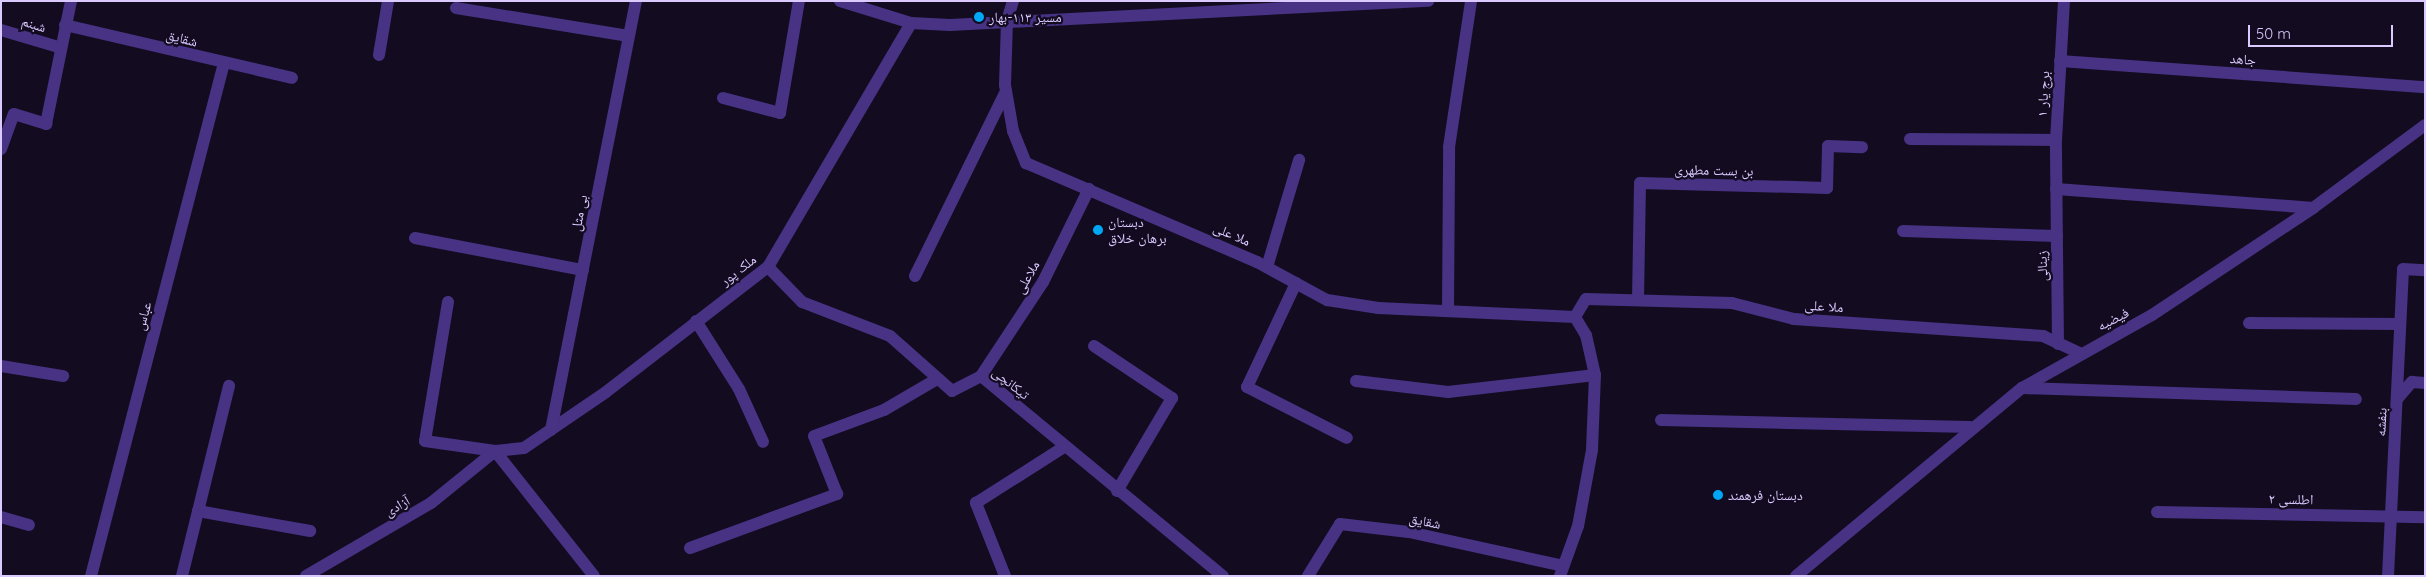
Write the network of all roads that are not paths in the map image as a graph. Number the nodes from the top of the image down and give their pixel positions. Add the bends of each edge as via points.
1 (71, 1) edge
2 (388, 1) edge
3 (636, 1) edge
4 (799, 1) edge
5 (840, 1) edge
6 (1012, 1) edge
7 (1428, 1) edge
8 (1471, 1) edge
9 (2064, 1) edge
10 (1370, 3) edge
11 (1301, 4) edge
12 (1229, 6) edge
13 (456, 8) dead end
14 (1007, 21) junction
15 (911, 24) junction
16 (65, 25) junction
17 (1, 30) edge
18 (629, 36) junction
19 (58, 47) junction
20 (379, 55) dead end
21 (2060, 61) junction
22 (224, 63) junction
23 (292, 78) dead end
24 (2425, 87) edge
25 (1006, 91) junction
26 (723, 98) dead end
27 (8, 112) edge
28 (2425, 125) edge
29 (1910, 139) dead end
30 (2056, 140) junction
31 (1862, 147) dead end
32 (1, 149) edge
33 (1299, 160) dead end
34 (1089, 189) junction
35 (2056, 189) junction
36 (2313, 208) junction
37 (1902, 231) dead end
38 (2057, 236) junction
39 (415, 238) dead end
40 (768, 266) junction
41 (1267, 267) junction
42 (583, 270) junction
43 (2425, 270) edge
44 (915, 276) dead end
45 (1296, 284) junction
46 (1638, 299) junction
47 (448, 302) dead end
48 (1448, 309) junction
49 (1575, 317) junction
50 (696, 321) junction
51 (2249, 323) dead end
52 (2400, 324) junction
53 (2058, 344) junction
54 (1094, 346) dead end
55 (2080, 353) junction
56 (2, 368) edge
57 (1595, 375) junction
58 (63, 376) dead end
59 (981, 376) junction
60 (938, 379) junction
61 (1356, 381) dead end
62 (2425, 383) edge
63 (229, 386) dead end
64 (2022, 388) junction
65 (2356, 399) dead end
66 (2397, 399) junction
67 (1661, 420) dead end
68 (1970, 427) junction
69 (551, 430) junction
70 (1347, 438) dead end
71 (764, 442) dead end
72 (1064, 447) junction
73 (495, 451) junction
74 (1117, 491) junction
75 (198, 511) junction
76 (2157, 512) dead end
77 (2391, 515) junction
78 (1, 517) edge
79 (2425, 517) edge
80 (30, 525) dead end
81 (310, 531) dead end
82 (690, 548) dead end
83 (1826, 552) junction
84 (1562, 571) edge
85 (91, 576) edge
86 (182, 576) edge
87 (306, 576) edge
88 (594, 576) edge
89 (1005, 576) edge
90 (1223, 576) edge
91 (1308, 576) edge
92 (1796, 576) edge
93 (1808, 576) edge
94 (2388, 576) edge

1 - 16 street
2 - 20 street
3 - 18 street, بی مثل
4 - 26 street via 780,113
5 - 15 street
6 - 14 street, ملا علی
7 - 10 street
8 - 48 street via 1449,147
9 - 21 street, برج یار ۱
10 - 11 street
11 - 12 street
12 - 14 street
13 - 18 street
14 - 15 street
14 - 25 street, ملا علی
15 - 40 street, ملک پور
16 - 19 street
16 - 22 street, شقایق
17 - 19 street, شبنم
18 - 42 street, بی مثل
19 - 27 street via 46,124
21 - 24 street, جاهد
21 - 30 street, برج یار ۱
22 - 23 street, شقایق
22 - 85 street, عباس
25 - 34 street, ملا علی via 1012,132 1026,163
25 - 44 street
27 - 32 street
28 - 36 street, فیضیه
29 - 30 street
30 - 35 street, برج یار ۱
31 - 46 street, بن بست مطهری via 1828,146 1827,188 1640,183
33 - 41 street
34 - 41 street, ملا علی
34 - 59 street, ملاعلی via 1043,282
35 - 36 street
35 - 38 street, زینالی
36 - 55 street, فیضیه via 2152,315
37 - 38 street
38 - 53 street, زینالی
39 - 42 street
40 - 50 street, ملک پور
40 - 60 street, تیکانچی via 802,302 890,336
41 - 45 street, ملا علی
42 - 69 street, بی مثل
43 - 52 street, بنفشه via 2403,269
45 - 48 street, ملا علی via 1327,300 1378,308
45 - 70 street via 1247,387
46 - 49 street, ملا علی via 1586,299
46 - 53 street, ملا علی via 1732,303 1794,319 2043,336
47 - 73 street, ملک پور via 425,442
48 - 49 street, ملا علی
49 - 57 street via 1586,335
50 - 69 street, ملک پور
50 - 71 street via 739,389
51 - 52 street
52 - 66 street, بنفشه
53 - 55 street, ملا علی
54 - 74 street via 1172,398
55 - 64 street, فیضیه
56 - 58 street
57 - 61 street via 1448,392
57 - 84 street via 1592,450 1578,526
59 - 60 street, تیکانچی via 952,392
59 - 72 street, تیکانچی
60 - 82 street via 884,410 814,436 837,494
62 - 66 street via 2412,382
63 - 75 street
64 - 65 street
64 - 68 street, فیضیه
66 - 77 street, بنفشه
67 - 68 street
68 - 83 street, فیضیه
69 - 73 street, ملک پور via 524,448
72 - 74 street, تیکانچی
72 - 89 street via 976,503
73 - 87 street, آزادی via 431,503
73 - 88 street
74 - 90 street, تیکانچی
75 - 81 street
75 - 86 street
76 - 77 street, اطلسی ۲
77 - 79 street, اطلسی ۲
77 - 94 street, بنفشه
78 - 80 street
83 - 92 street, فیضیه
83 - 93 street, فیضیه
84 - 91 street, شقایق via 1409,532 1340,524

